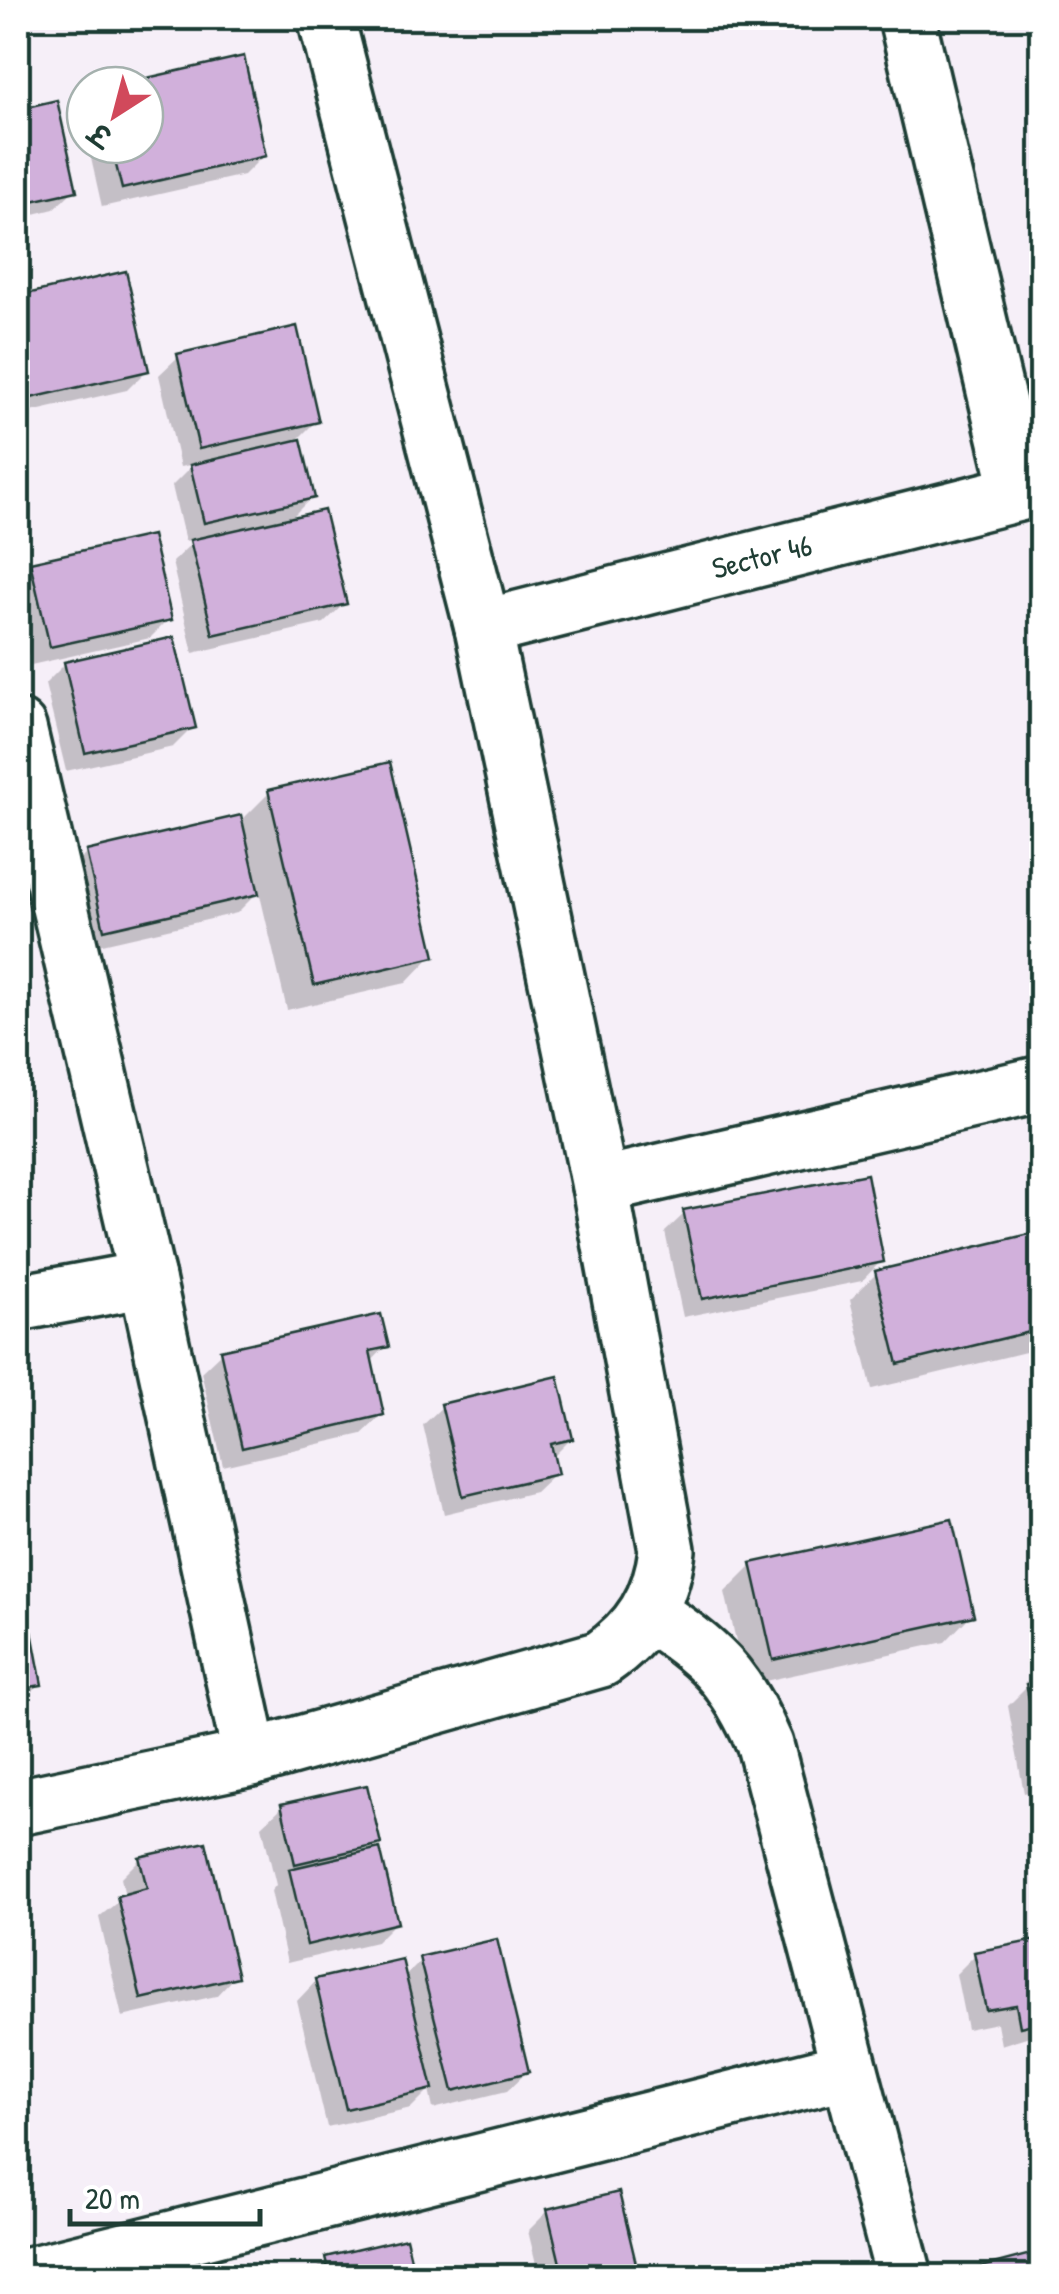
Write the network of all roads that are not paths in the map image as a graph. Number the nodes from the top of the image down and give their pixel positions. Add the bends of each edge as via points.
1 (326, 18) edge
2 (907, 18) edge
3 (1030, 489) edge
4 (483, 628) junction
5 (18, 728) edge
6 (1042, 1084) edge
7 (600, 1186) junction
8 (147, 1279) junction
9 (18, 1303) edge
10 (648, 1612) junction
11 (251, 1758) junction
12 (18, 1808) edge
13 (848, 2070) junction
14 (25, 2276) edge
15 (904, 2276) edge

1 - 4 street
2 - 3 street
3 - 4 street, Sector 46
4 - 7 street
5 - 8 street
6 - 7 street
7 - 10 street via 667,1550 663,1583
8 - 9 street
8 - 11 street
10 - 11 street via 630,1638 601,1659
10 - 13 street via 708,1654 747,1702 765,1746
11 - 12 street
13 - 14 street
13 - 15 street

